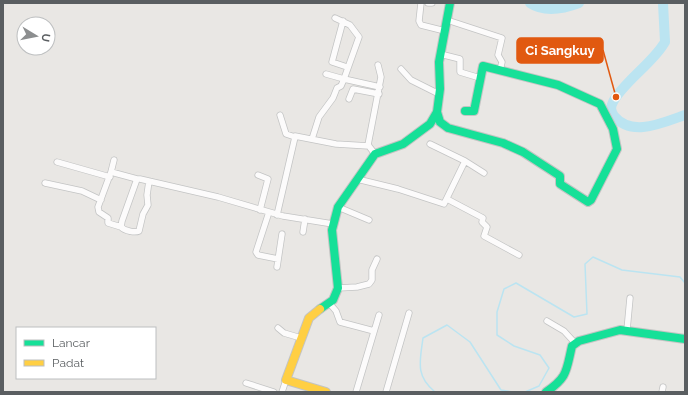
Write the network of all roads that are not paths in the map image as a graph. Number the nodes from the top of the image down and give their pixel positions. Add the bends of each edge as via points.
1 (421, 3) edge
2 (428, 3) edge
3 (450, 3) edge
4 (432, 4) edge
5 (335, 18) dead end
6 (447, 20) junction
7 (343, 21) junction
8 (445, 31) junction
9 (440, 54) junction
10 (378, 66) dead end
11 (348, 67) junction
12 (401, 69) dead end
13 (500, 70) junction
14 (326, 74) dead end
15 (480, 78) junction
16 (344, 79) junction
17 (380, 87) junction
18 (379, 94) junction
19 (439, 94) junction
20 (349, 99) dead end
21 (465, 111) dead end
22 (437, 112) junction
23 (280, 115) dead end
24 (295, 136) junction
25 (312, 139) junction
26 (430, 144) dead end
27 (368, 146) junction
28 (376, 154) junction
29 (114, 160) dead end
30 (466, 161) junction
31 (57, 162) dead end
32 (484, 173) dead end
33 (111, 175) junction
34 (258, 175) dead end
35 (137, 179) junction
36 (357, 179) junction
37 (150, 181) junction
38 (45, 183) dead end
39 (447, 199) junction
40 (101, 200) junction
41 (338, 207) junction
42 (260, 210) junction
43 (269, 212) junction
44 (277, 215) junction
45 (305, 219) junction
46 (369, 220) dead end
47 (333, 224) junction
48 (121, 227) junction
49 (303, 232) dead end
50 (282, 234) dead end
51 (519, 255) dead end
52 (278, 259) junction
53 (378, 259) dead end
54 (277, 267) dead end
55 (338, 288) junction
56 (630, 298) dead end
57 (332, 303) junction
58 (409, 313) dead end
59 (379, 315) dead end
60 (546, 321) dead end
61 (278, 328) dead end
62 (628, 330) junction
63 (374, 331) junction
64 (301, 338) junction
65 (685, 339) edge
66 (575, 343) junction
67 (286, 380) junction
68 (246, 383) dead end
69 (274, 392) edge
70 (282, 392) edge
71 (326, 392) edge
72 (356, 392) edge
73 (386, 392) edge
74 (546, 392) edge

1 - 8 street via 421,25
2 - 4 street
3 - 6 street
5 - 7 street
6 - 8 street
6 - 13 street via 502,38 498,55 502,62
7 - 11 street via 350,25 358,37
7 - 11 street via 332,62
8 - 9 street
9 - 15 street via 460,60 460,72
9 - 19 street
10 - 17 street via 381,72
11 - 16 street
12 - 19 street via 411,80
13 - 15 street via 483,66
13 - 22 street via 558,85 600,104 613,129 617,149 590,201 585,201 560,184 560,176 524,152 444,126 439,121
14 - 16 street
15 - 21 street via 474,111
16 - 17 street
16 - 25 street via 320,117
17 - 18 street
18 - 20 street via 353,89
18 - 27 street
19 - 22 street
22 - 28 street via 430,124 404,144
23 - 24 street via 286,134
24 - 25 street
24 - 44 street
25 - 27 street
26 - 30 street
27 - 28 street
28 - 36 street
29 - 33 street
30 - 32 street
30 - 39 street
31 - 33 street
33 - 35 street
33 - 40 street
34 - 42 street via 268,179
35 - 37 street
35 - 48 street
36 - 39 street via 398,189 440,204 444,204
36 - 41 street
37 - 42 street via 218,196
37 - 48 street via 146,194 148,205 143,214 140,231 124,230
38 - 40 street via 82,191
39 - 51 street via 483,218 482,222 486,227 484,236
40 - 48 street via 98,211 108,217 108,223
41 - 46 street
41 - 47 street
42 - 43 street
43 - 44 street
43 - 52 street via 256,252 258,255
44 - 45 street
45 - 47 street
45 - 49 street
47 - 55 street
50 - 52 street
52 - 54 street
53 - 55 street via 369,284
55 - 57 street
56 - 62 street
57 - 63 street via 340,322
57 - 64 street via 311,314
58 - 73 street
59 - 63 street
60 - 66 street via 564,331
61 - 64 street via 284,333
62 - 65 street
62 - 66 street via 607,332
63 - 72 street
64 - 67 street
66 - 74 street via 564,378
67 - 70 street
67 - 71 street
68 - 69 street

